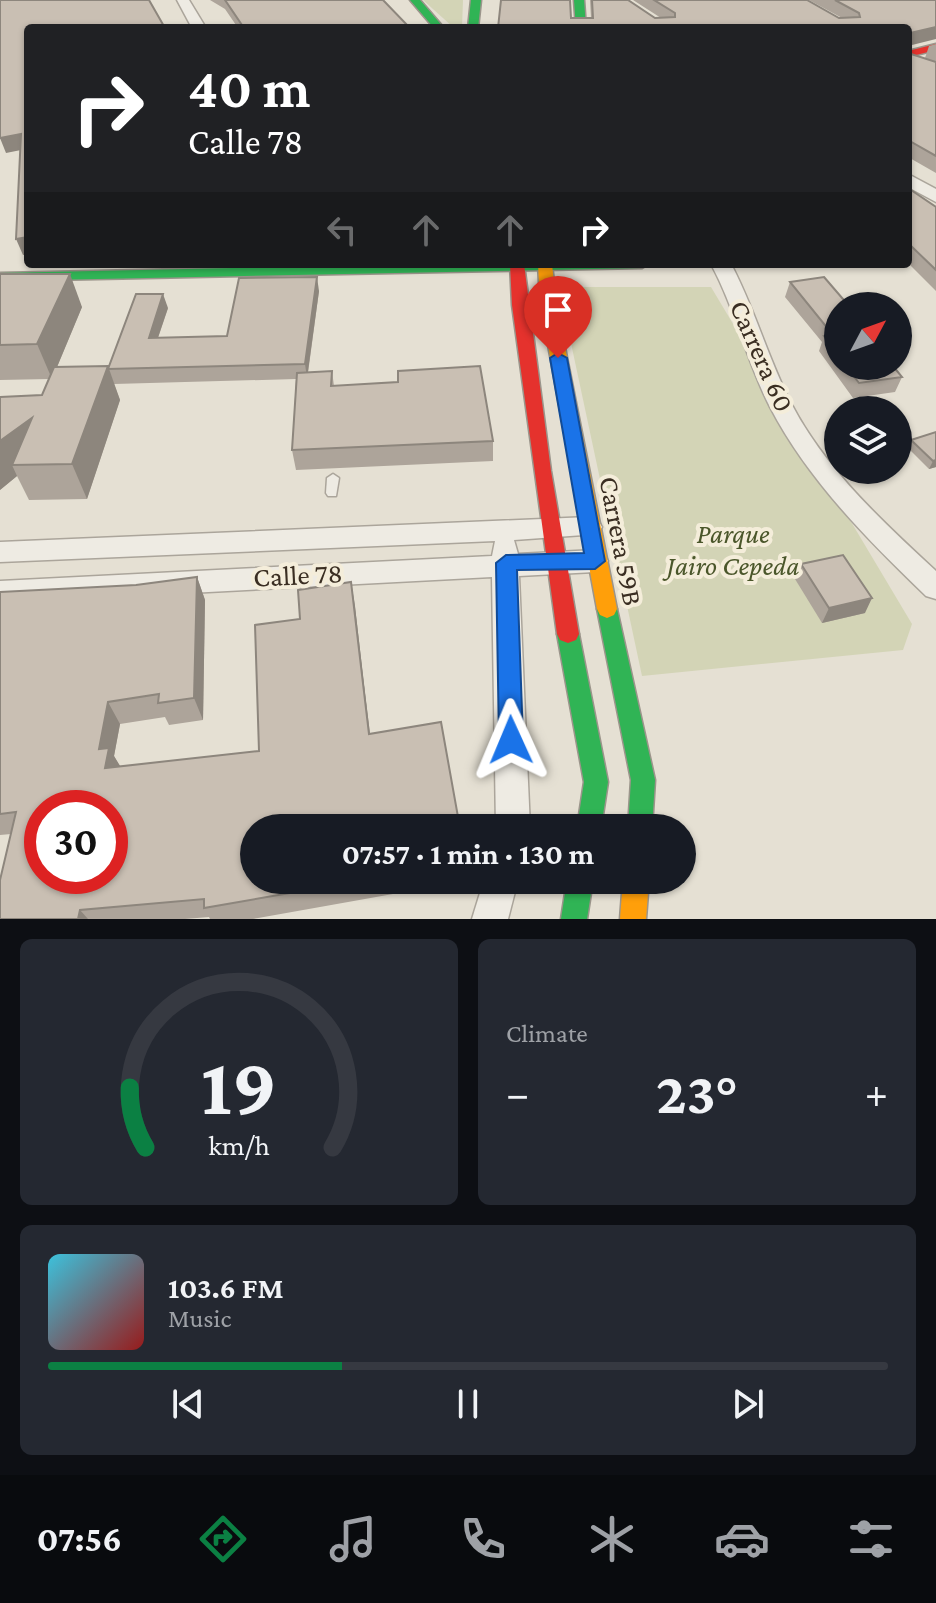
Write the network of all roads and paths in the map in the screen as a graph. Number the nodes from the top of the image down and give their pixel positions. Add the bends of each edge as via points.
1 (183, 0) edge
2 (415, 0) edge
3 (476, 0) edge
4 (579, 0) edge
5 (197, 24) edge
6 (436, 24) edge
7 (473, 24) edge
8 (581, 24) edge
9 (936, 47) edge
10 (913, 60) edge
11 (912, 182) edge
12 (936, 197) edge
13 (267, 268) edge
14 (517, 268) edge
15 (546, 268) edge
16 (723, 268) edge
17 (0, 277) edge
18 (333, 478) dead end
19 (332, 493) dead end
20 (589, 527) junction
21 (548, 529) junction
22 (503, 531) junction
23 (0, 552) edge
24 (595, 561) junction
25 (506, 563) junction
26 (554, 563) junction
27 (936, 588) edge
28 (0, 592) edge
29 (513, 814) edge
30 (591, 814) edge
31 (641, 814) edge
32 (497, 894) edge
33 (578, 894) edge
34 (635, 894) edge
35 (490, 919) edge
36 (574, 919) edge
37 (633, 919) edge

1 - 5 street
2 - 6 street
3 - 7 street
4 - 8 street
9 - 10 street
11 - 12 street
13 - 17 street
14 - 21 street via 517,305 526,340
15 - 20 street, Carrera 59B
16 - 27 street, Carrera 60 via 781,406 821,466
18 - 19 lane
20 - 21 street, Calle 78
20 - 24 street, Carrera 59B
21 - 22 street, Calle 78
21 - 26 street
22 - 23 street, Calle 78
22 - 25 street
24 - 26 street, Calle 78
24 - 31 street, Carrera 59B via 643,780
25 - 26 street, Calle 78
25 - 28 street, Calle 78
25 - 29 street
26 - 30 street via 596,782
32 - 35 street
33 - 36 street
34 - 37 street

